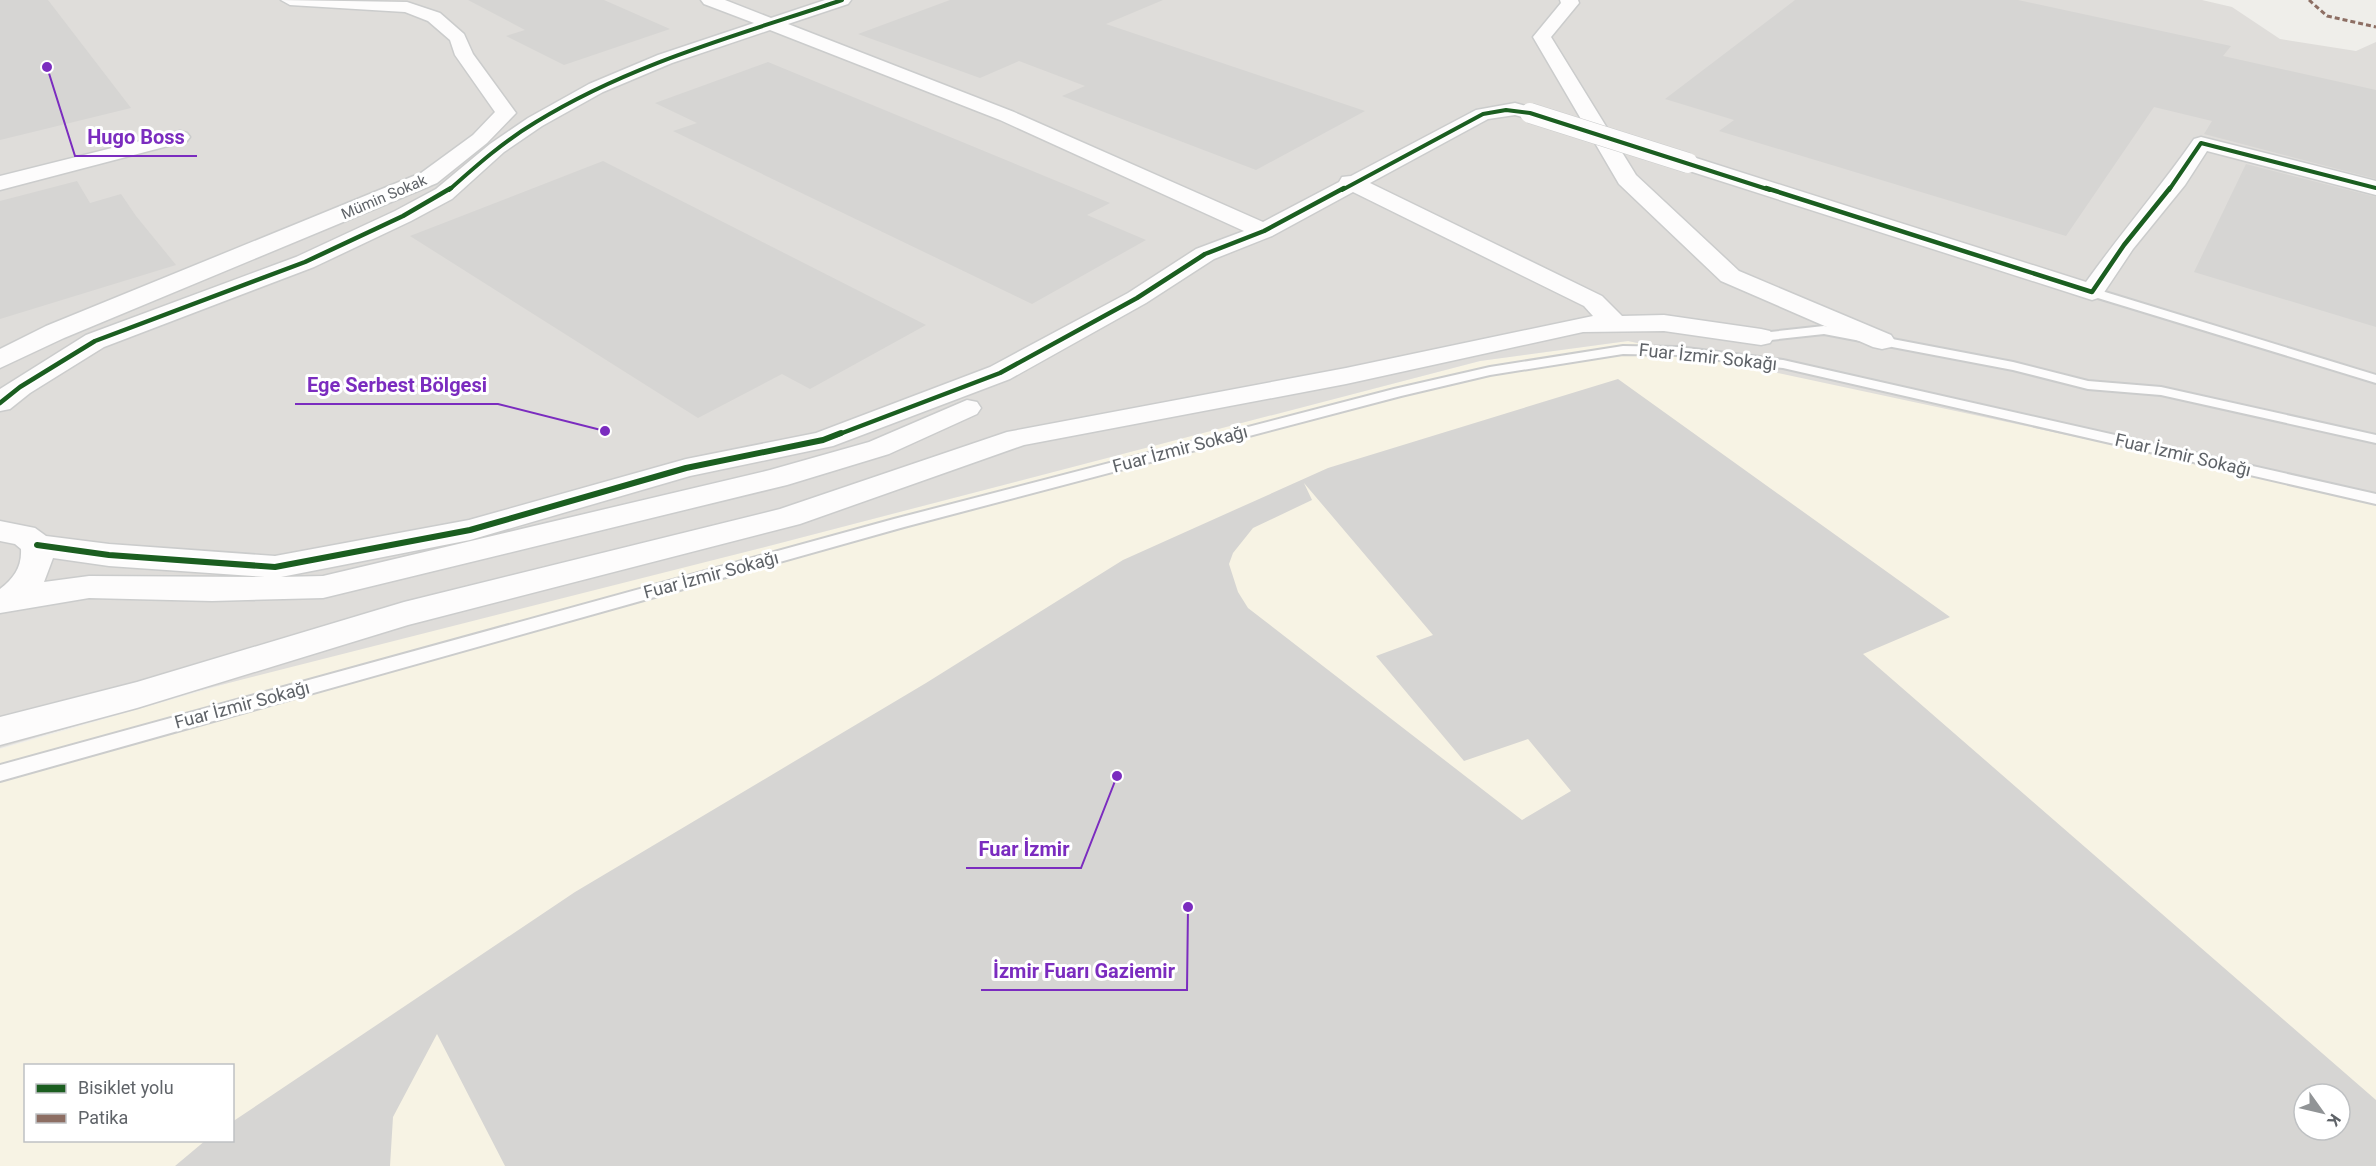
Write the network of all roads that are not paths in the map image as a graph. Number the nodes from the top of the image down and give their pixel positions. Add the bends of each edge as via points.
1 (290, 0) edge
2 (710, 0) edge
3 (842, 0) edge
4 (1569, 0) edge
5 (770, 23) junction
6 (180, 137) dead end
7 (1350, 182) junction
8 (0, 183) edge
9 (2376, 188) edge
10 (1264, 231) junction
11 (2092, 292) junction
12 (1615, 324) junction
13 (1761, 337) joint
14 (1882, 341) junction
15 (0, 360) edge
16 (2376, 379) edge
17 (0, 403) edge
18 (2376, 439) edge
19 (2376, 499) edge
20 (0, 531) edge
21 (37, 545) junction
22 (6, 602) edge
23 (0, 731) edge
24 (0, 773) edge

1 - 15 street, Mümin Sokak via 407,7 434,17 458,38 464,55 506,112 480,139 429,178 55,332
2 - 5 street
3 - 5 street
4 - 14 street via 1542,37 1627,179 1730,276
5 - 10 street via 1007,116
5 - 17 street via 665,59 596,88 535,122 497,148 444,194 424,205 305,262 95,341
6 - 8 street
7 - 10 street
7 - 11 street, bridge via 1483,114 1515,109
7 - 12 street via 1593,301
9 - 11 street via 2201,144
10 - 21 street via 1205,254 1137,298 1000,373 823,440 686,468 470,530 275,567 109,555
10 - 22 street via 1230,261 1043,374 879,448 776,478 323,587 89,587
11 - 16 lane
12 - 13 street via 1664,323
12 - 23 street via 1583,324 1346,376 1017,438 789,517 404,614 137,695
13 - 14 lane via 1824,330
14 - 18 lane via 2088,385 2161,391
19 - 24 lane, Fuar İzmir Sokağı via 1783,364 1678,351 1623,350 1490,371 1400,392 900,523
20 - 21 street via 24,535
21 - 22 street via 39,560 31,578

